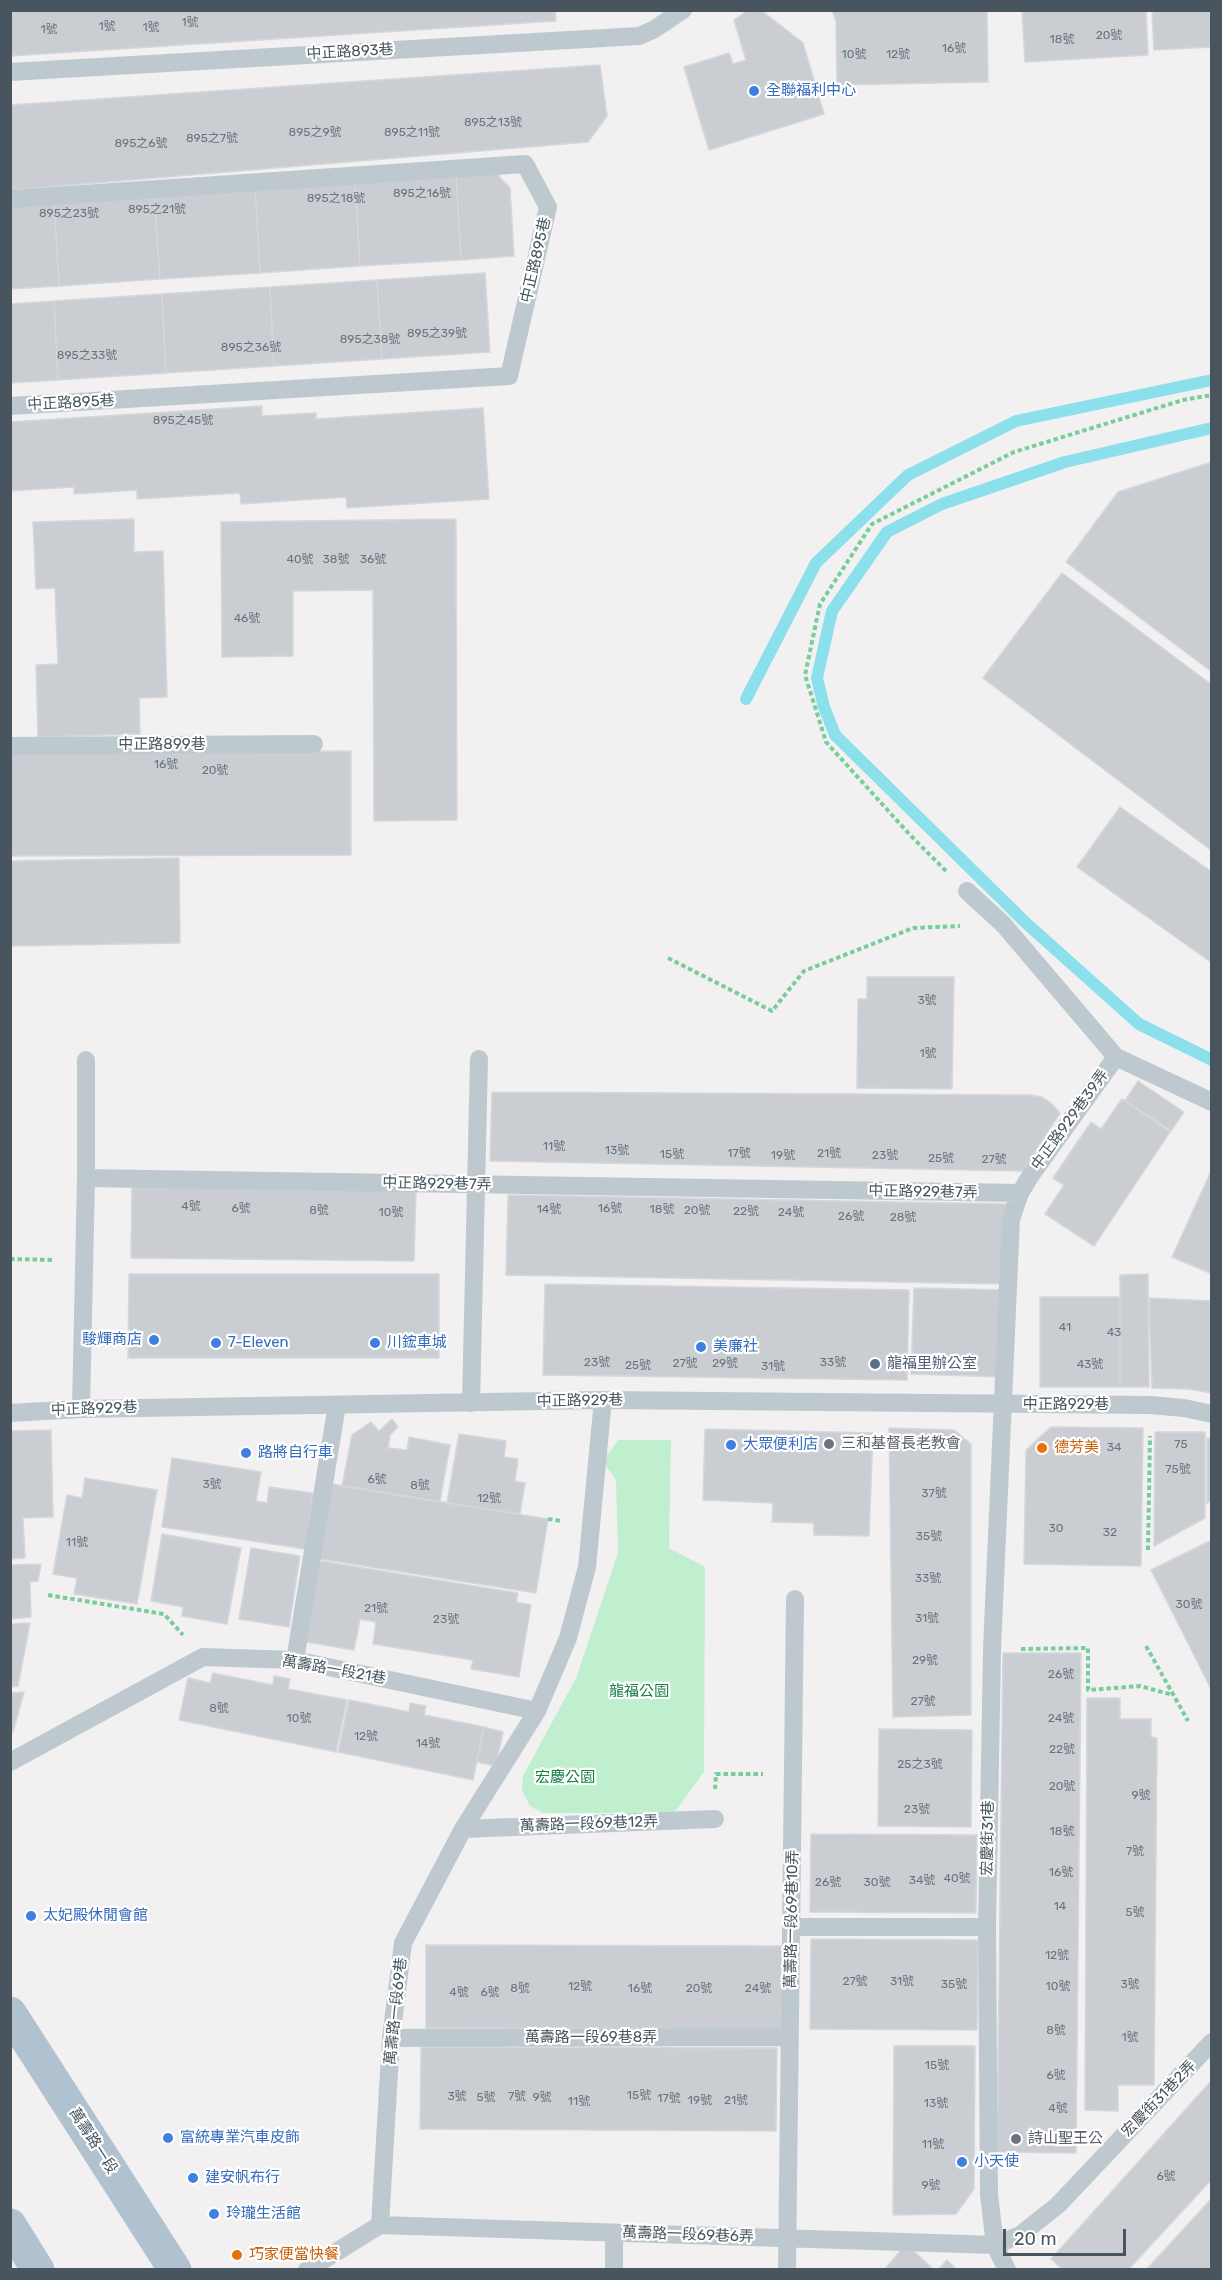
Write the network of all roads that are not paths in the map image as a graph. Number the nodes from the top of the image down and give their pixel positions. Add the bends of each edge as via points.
1 (683, 10) edge
2 (10, 72) edge
3 (10, 199) edge
4 (10, 406) edge
5 (314, 744) dead end
6 (10, 746) edge
7 (967, 891) road end
8 (1116, 1057) junction
9 (479, 1059) dead end
10 (86, 1060) dead end
11 (1212, 1102) edge
12 (86, 1178) junction
13 (476, 1184) junction
14 (1020, 1194) junction
15 (603, 1400) junction
16 (471, 1402) junction
17 (1004, 1404) junction
18 (337, 1405) junction
19 (81, 1409) junction
20 (10, 1413) edge
21 (1212, 1414) edge
22 (795, 1599) dead end
23 (295, 1660) junction
24 (537, 1711) junction
25 (10, 1762) edge
26 (715, 1819) road end
27 (463, 1829) junction
28 (792, 1927) junction
29 (987, 1927) junction
30 (10, 2013) edge
31 (790, 2037) junction
32 (391, 2038) junction
33 (1212, 2042) edge
34 (10, 2225) edge
35 (380, 2225) junction
36 (614, 2233) junction
37 (788, 2238) junction
38 (995, 2245) junction
39 (38, 2270) edge
40 (175, 2270) edge
41 (307, 2270) edge
42 (614, 2270) edge
43 (787, 2270) edge
44 (1007, 2270) edge

1 - 2 lane, 中正路893巷 via 639,36
3 - 4 lane, 中正路895巷 via 525,164 548,207 509,376
5 - 6 lane, 中正路899巷
7 - 8 lane, 中正路929巷39弄 via 1003,924
8 - 11 lane
8 - 14 lane, 中正路929巷39弄
9 - 13 lane
10 - 12 lane
12 - 13 lane, 中正路929巷7弄
12 - 19 lane
13 - 14 lane, 中正路929巷7弄
13 - 16 lane
14 - 17 lane, 中正路929巷39弄 via 1011,1219
15 - 16 lane, 中正路929巷
15 - 17 lane, 中正路929巷
15 - 24 lane, 萬壽路一段69巷 via 587,1567 568,1638
16 - 18 lane, 中正路929巷
17 - 21 lane, 中正路929巷 via 1150,1405
17 - 29 lane, 宏慶街31巷 via 992,1650
18 - 19 lane, 中正路929巷
18 - 23 lane
19 - 20 lane, 中正路929巷
22 - 28 lane, 萬壽路一段69巷10弄
23 - 24 lane, 萬壽路一段21巷
23 - 25 lane, 萬壽路一段21巷 via 203,1657
24 - 27 lane, 萬壽路一段69巷
26 - 27 lane, 萬壽路一段69巷12弄
27 - 32 lane, 萬壽路一段69巷 via 403,1943
28 - 29 lane
28 - 31 lane, 萬壽路一段69巷10弄
29 - 38 lane, 宏慶街31巷 via 989,2195
30 - 40 main road, 萬壽路一段
31 - 32 lane, 萬壽路一段69巷8弄
31 - 37 lane, 萬壽路一段69巷10弄
32 - 35 lane, 萬壽路一段69巷
33 - 38 lane, 宏慶街31巷2弄 via 1058,2205 1020,2235
34 - 39 main road
35 - 36 lane, 萬壽路一段69巷6弄
35 - 41 lane
36 - 37 lane, 萬壽路一段69巷6弄
36 - 42 lane
37 - 38 lane, 萬壽路一段69巷6弄
37 - 43 lane, 萬壽路一段69巷10弄
38 - 44 lane, 宏慶街31巷

